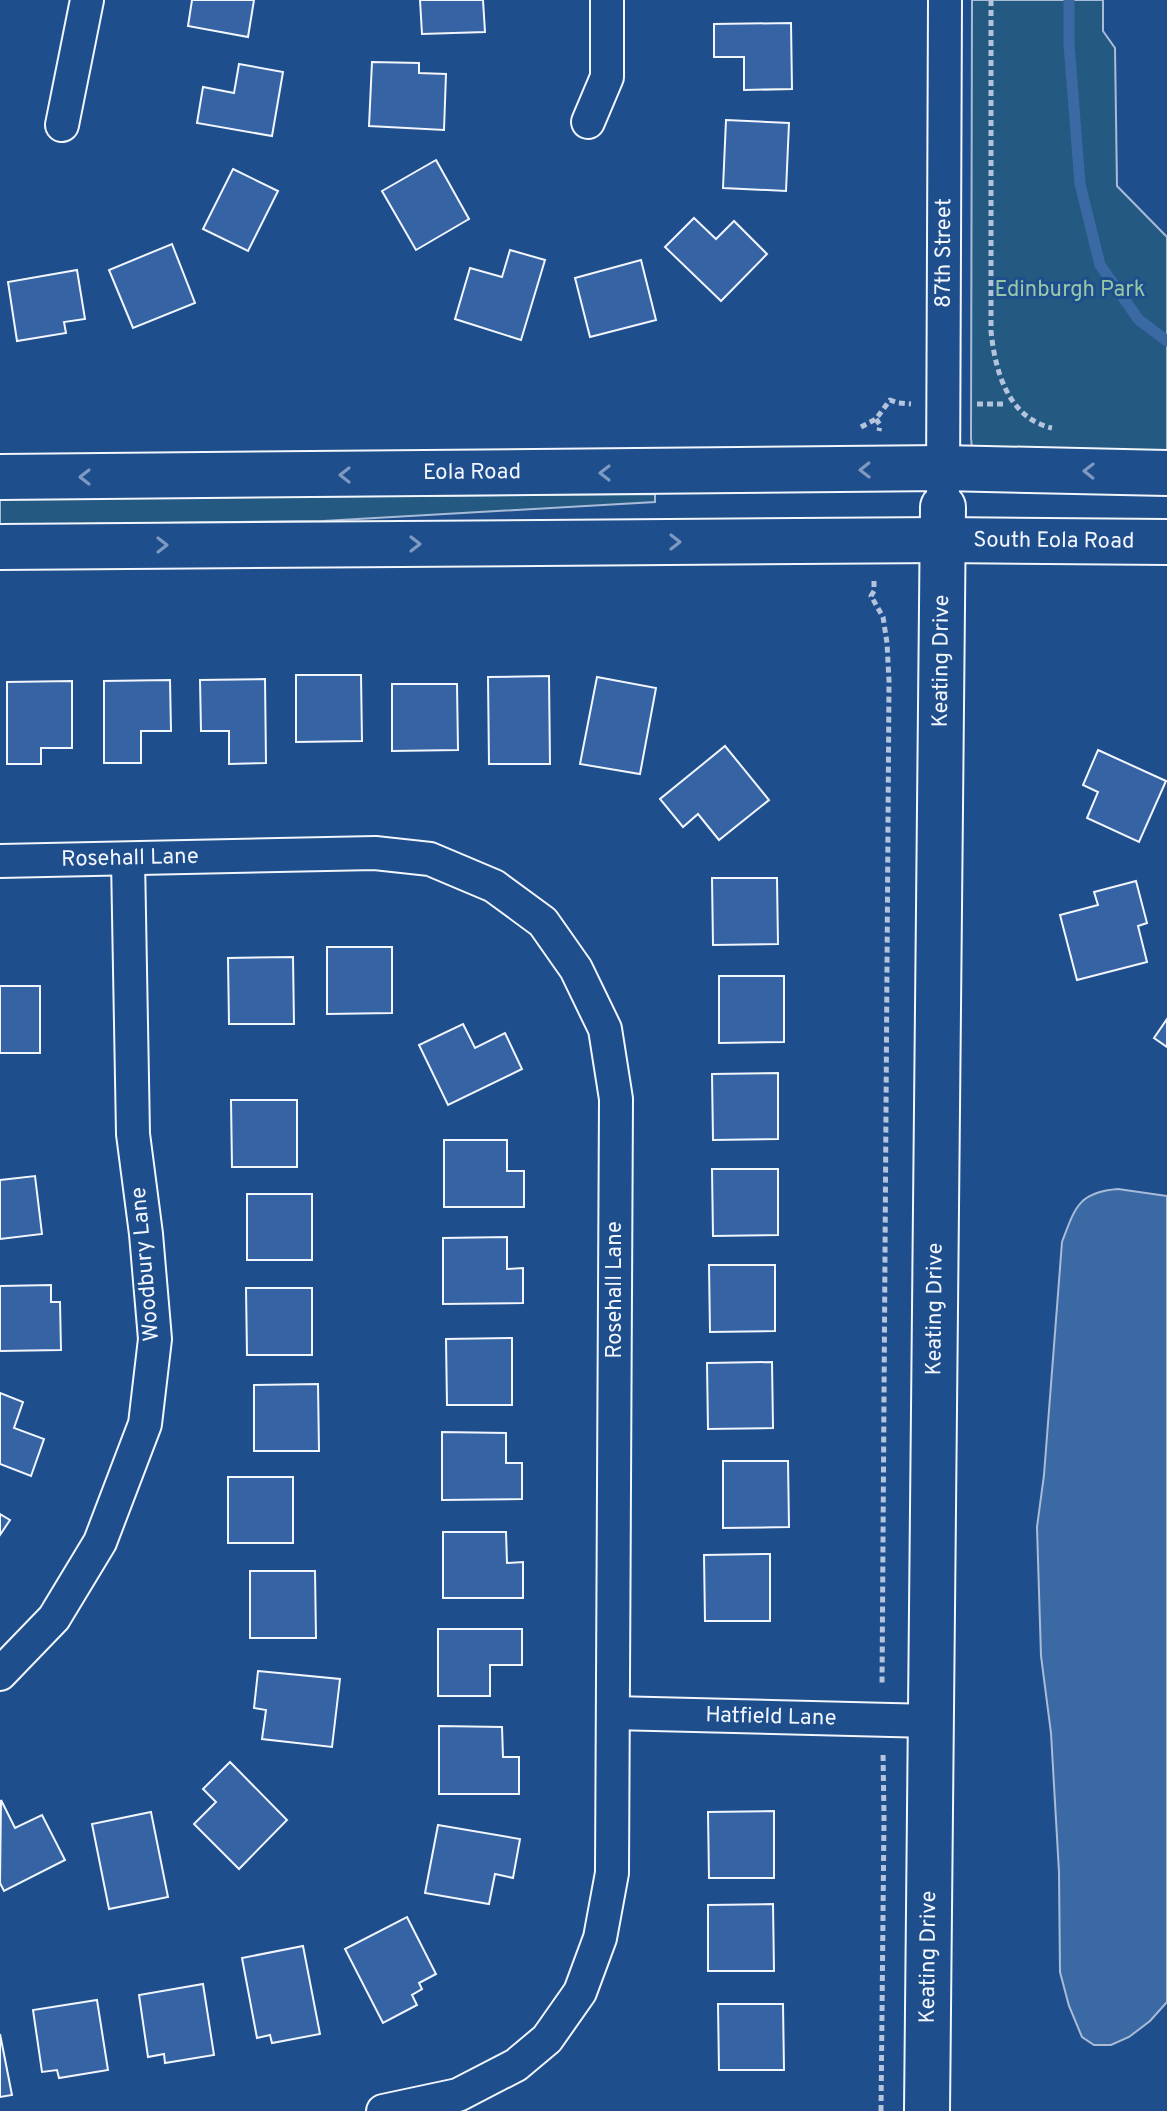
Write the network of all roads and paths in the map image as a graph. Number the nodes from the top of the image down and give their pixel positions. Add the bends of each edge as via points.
1 (87, 0) edge
2 (607, 0) edge
3 (945, 0) edge
4 (991, 0) edge
5 (588, 122) dead end
6 (62, 125) dead end
7 (898, 403) dead end
8 (851, 428) dead end
9 (1059, 429) dead end
10 (1167, 473) edge
11 (0, 477) edge
12 (943, 505) junction
13 (1167, 542) edge
14 (0, 547) edge
15 (874, 591) dead end
16 (128, 859) junction
17 (0, 861) edge
18 (0, 1674) edge
19 (882, 1674) dead end
20 (613, 1713) junction
21 (931, 1721) junction
22 (883, 1759) dead end
23 (383, 2111) edge
24 (881, 2111) edge
25 (927, 2111) edge

1 - 6 street
2 - 5 street via 607,77
3 - 12 street, 87th Street
4 - 9 path via 993,354 1014,404 1025,416
7 - 8 path via 890,400 878,422
10 -> 12 street via 1018,468
12 -> 11 street, Eola Road
12 - 13 street, South Eola Road
14 -> 12 street
12 - 21 street, Keating Drive
15 - 19 path via 871,596 883,617 889,681
16 - 17 street, Rosehall Lane
16 - 18 street, Woodbury Lane via 133,1134 155,1339 145,1424 100,1542 54,1618
16 - 20 street, Rosehall Lane via 375,853 430,859 494,886 543,922 576,969 605,1029 616,1099
20 - 21 street, Hatfield Lane
20 - 23 street, Rosehall Lane via 612,1873 600,1938 580,1992 547,2039 516,2065 458,2095
21 - 25 street, Keating Drive
22 - 24 path

